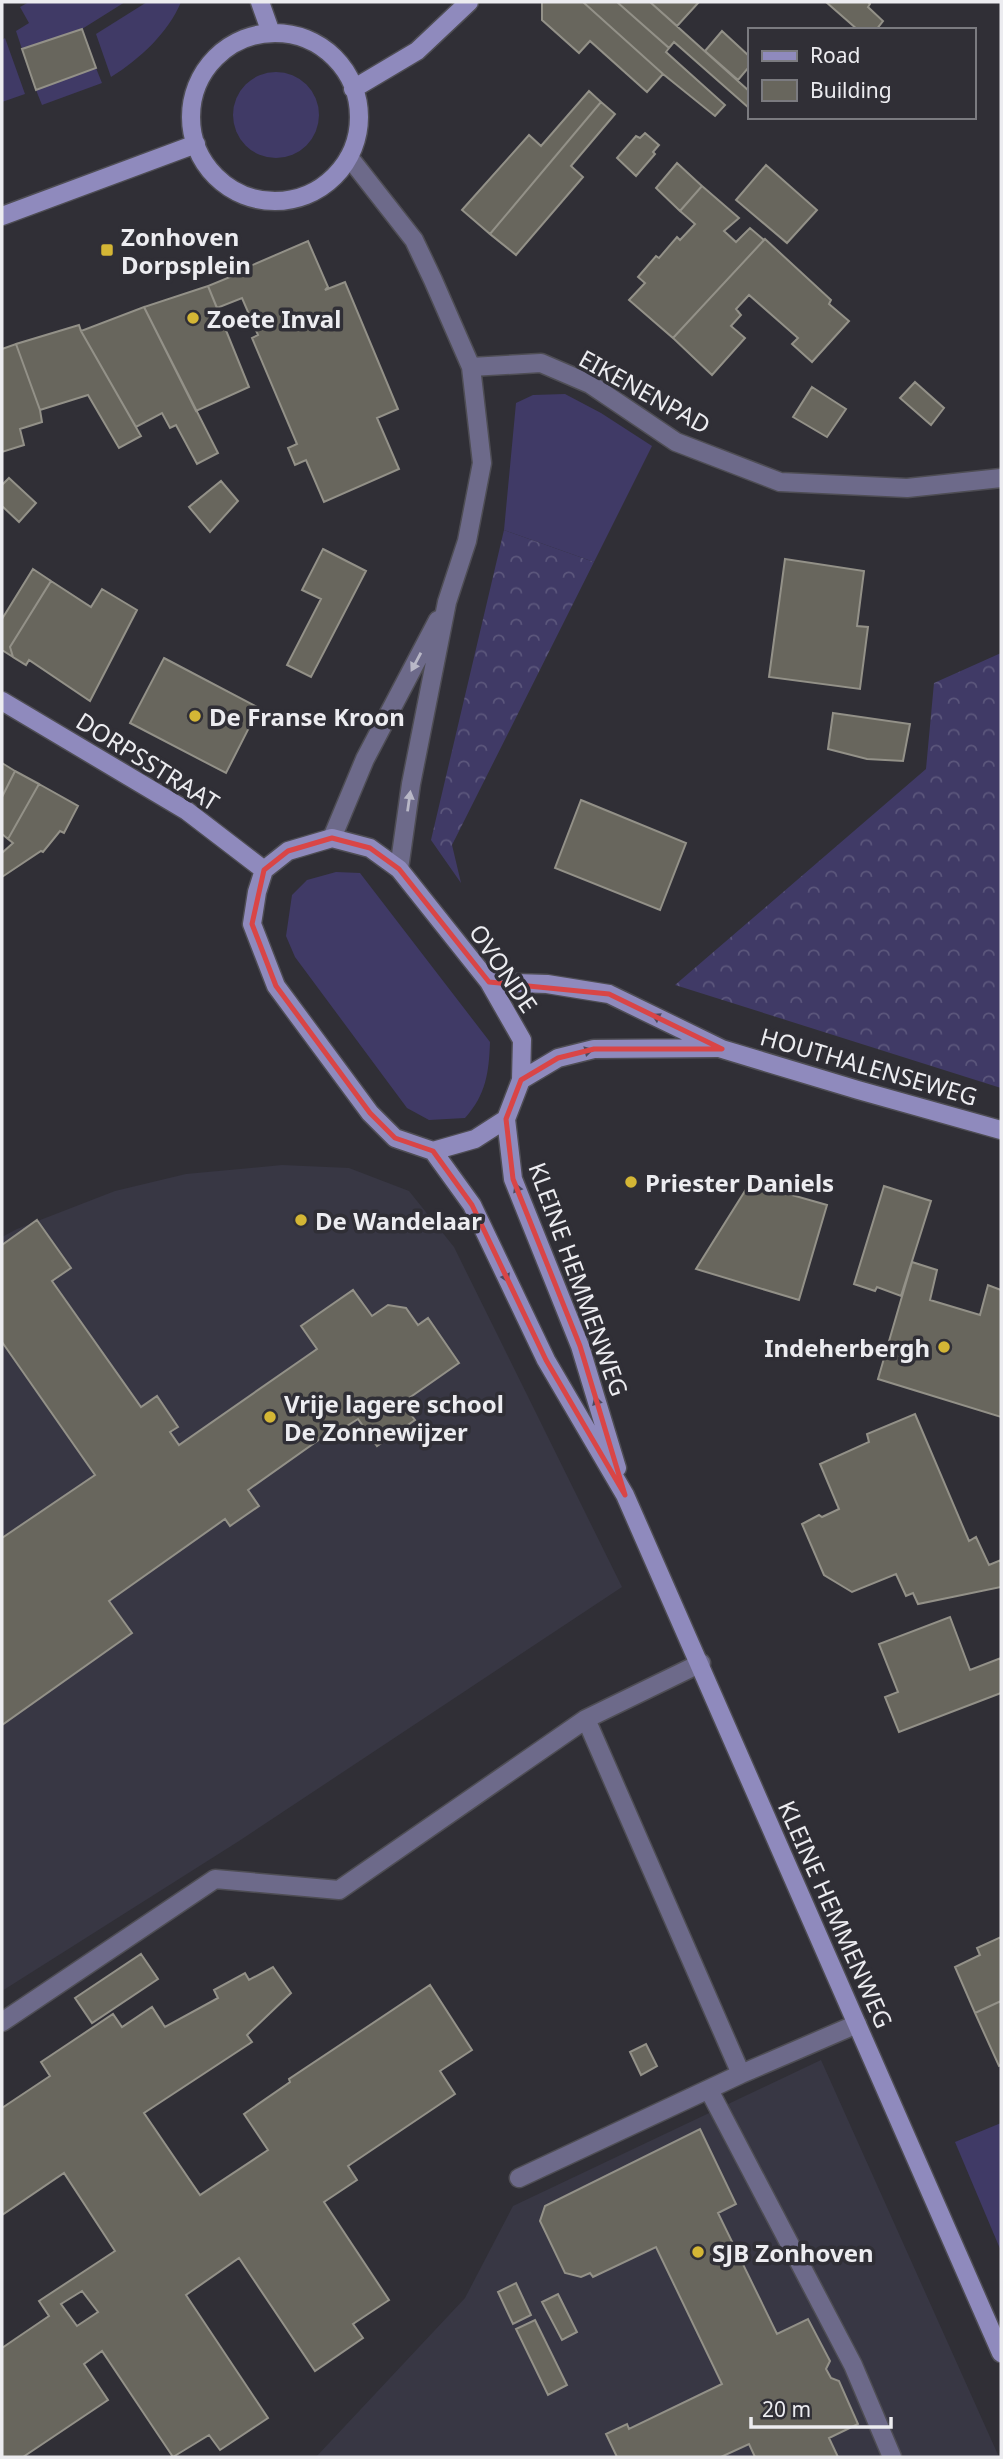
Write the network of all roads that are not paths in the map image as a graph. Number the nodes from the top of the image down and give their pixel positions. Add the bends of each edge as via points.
1 (260, 2) edge
2 (469, 2) edge
3 (271, 33) junction
4 (353, 89) junction
5 (196, 144) junction
6 (349, 158) junction
7 (2, 216) edge
8 (471, 367) junction
9 (1001, 478) edge
10 (447, 601) junction
11 (2, 701) edge
12 (332, 838) junction
13 (399, 869) junction
14 (264, 870) junction
15 (489, 982) junction
16 (722, 1049) junction
17 (521, 1080) junction
18 (506, 1119) junction
19 (1001, 1130) edge
20 (433, 1151) junction
21 (625, 1495) junction
22 (701, 1663) junction
23 (586, 1719) junction
24 (2, 2022) edge
25 (858, 2024) junction
26 (741, 2074) junction
27 (709, 2090) junction
28 (519, 2178) dead end
29 (1001, 2353) edge
30 (892, 2457) edge

1 - 3 street
2 - 4 street via 417,51
3 - 4 street via 323,47 346,70
3 - 5 street via 239,41 203,73 192,104
4 - 6 street via 358,119
5 - 6 street via 213,174 251,197 266,200 310,193 335,176
5 - 7 street
6 - 8 street via 414,240
8 - 9 street, EIKENENPAD via 541,363 590,384 676,442 780,482 907,488
8 - 10 street via 482,463 467,541
10 -> 12 street via 365,759
13 -> 10 street
11 - 14 street, DORPSSTRAAT via 187,811
12 - 13 street, OVONDE via 370,848
12 - 14 street via 288,851
13 - 15 street, OVONDE
14 - 20 street via 252,924 276,986 370,1113 395,1138
16 -> 15 street, HOUTHALENSEWEG via 609,994 547,984
15 - 17 street, OVONDE via 522,1040
17 -> 16 street, HOUTHALENSEWEG via 558,1058 594,1049
16 - 19 street, HOUTHALENSEWEG
17 - 18 street, OVONDE
18 - 20 street via 475,1139
21 -> 18 street, KLEINE HEMMENWEG via 580,1346 513,1179
20 -> 21 street, KLEINE HEMMENWEG via 472,1205 546,1360
21 - 22 street, KLEINE HEMMENWEG
22 - 23 street
22 - 25 street, KLEINE HEMMENWEG
23 - 24 street via 339,1890 215,1880
23 - 26 street
25 - 26 street
25 - 29 street, KLEINE HEMMENWEG
26 - 27 street
27 - 28 street
27 - 30 street via 853,2365

